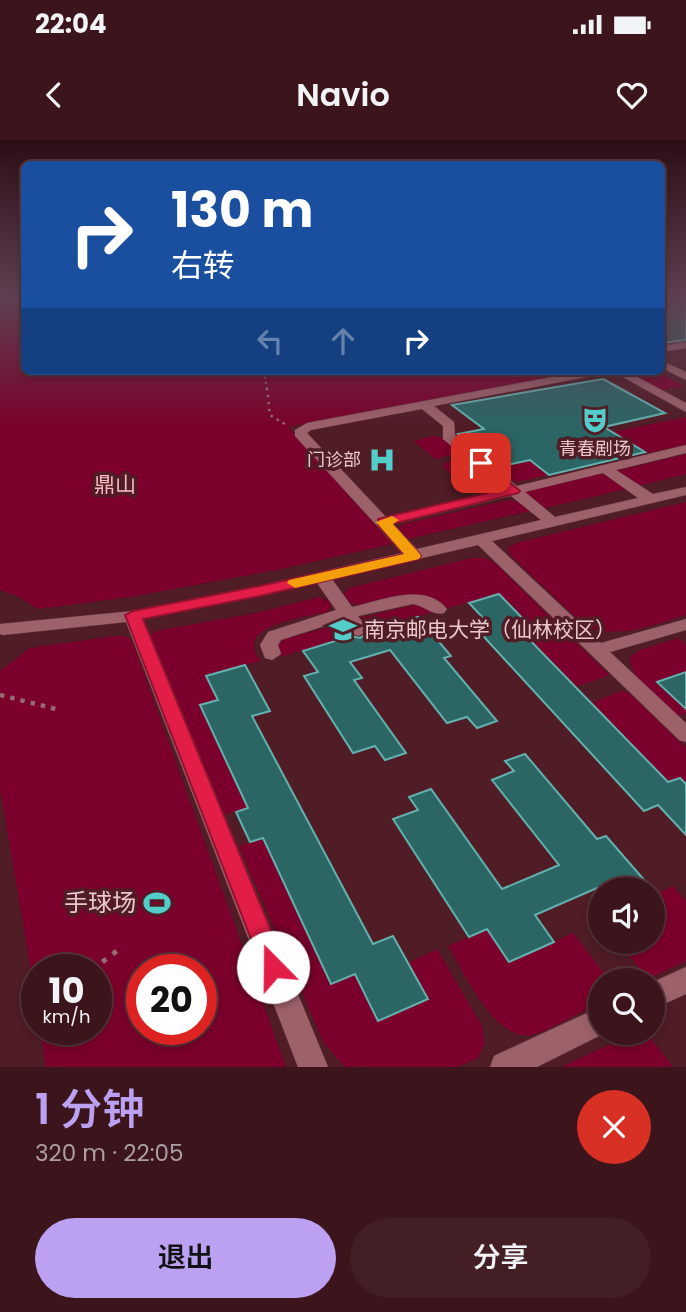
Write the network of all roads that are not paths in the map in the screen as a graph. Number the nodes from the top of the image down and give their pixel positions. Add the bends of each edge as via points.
1 (686, 345) edge
2 (665, 348) edge
3 (665, 366) edge
4 (581, 375) edge
5 (625, 375) edge
6 (686, 377) edge
7 (686, 393) edge
8 (666, 397) junction
9 (425, 405) junction
10 (686, 408) edge
11 (686, 449) edge
12 (604, 468) junction
13 (513, 491) junction
14 (686, 491) edge
15 (650, 499) junction
16 (383, 522) junction
17 (553, 523) junction
18 (481, 539) junction
19 (414, 556) junction
20 (322, 577) junction
21 (438, 609) dead end
22 (347, 613) junction
23 (133, 615) junction
24 (686, 624) edge
25 (1, 629) edge
26 (359, 630) dead end
27 (596, 650) junction
28 (272, 654) dead end
29 (686, 735) edge
30 (686, 980) edge
31 (665, 990) edge
32 (588, 1027) edge
33 (313, 1067) edge
34 (505, 1067) edge

1 - 2 street
3 - 6 street
4 - 9 street
5 - 8 street
7 - 8 street
8 - 10 street
9 - 13 street via 450,425 447,436
9 - 16 street via 301,430
11 - 12 street
12 - 13 street
12 - 15 street
13 - 16 street
13 - 17 street
14 - 15 street
15 - 17 street
16 - 19 street
17 - 18 street
18 - 19 street
18 - 27 street
19 - 20 street
20 - 22 street
20 - 23 street
21 - 22 street via 427,601 412,599
22 - 26 street
22 - 28 street via 274,636
23 - 25 street
23 - 33 street
24 - 27 street
27 - 29 street
30 - 31 street
32 - 34 street

